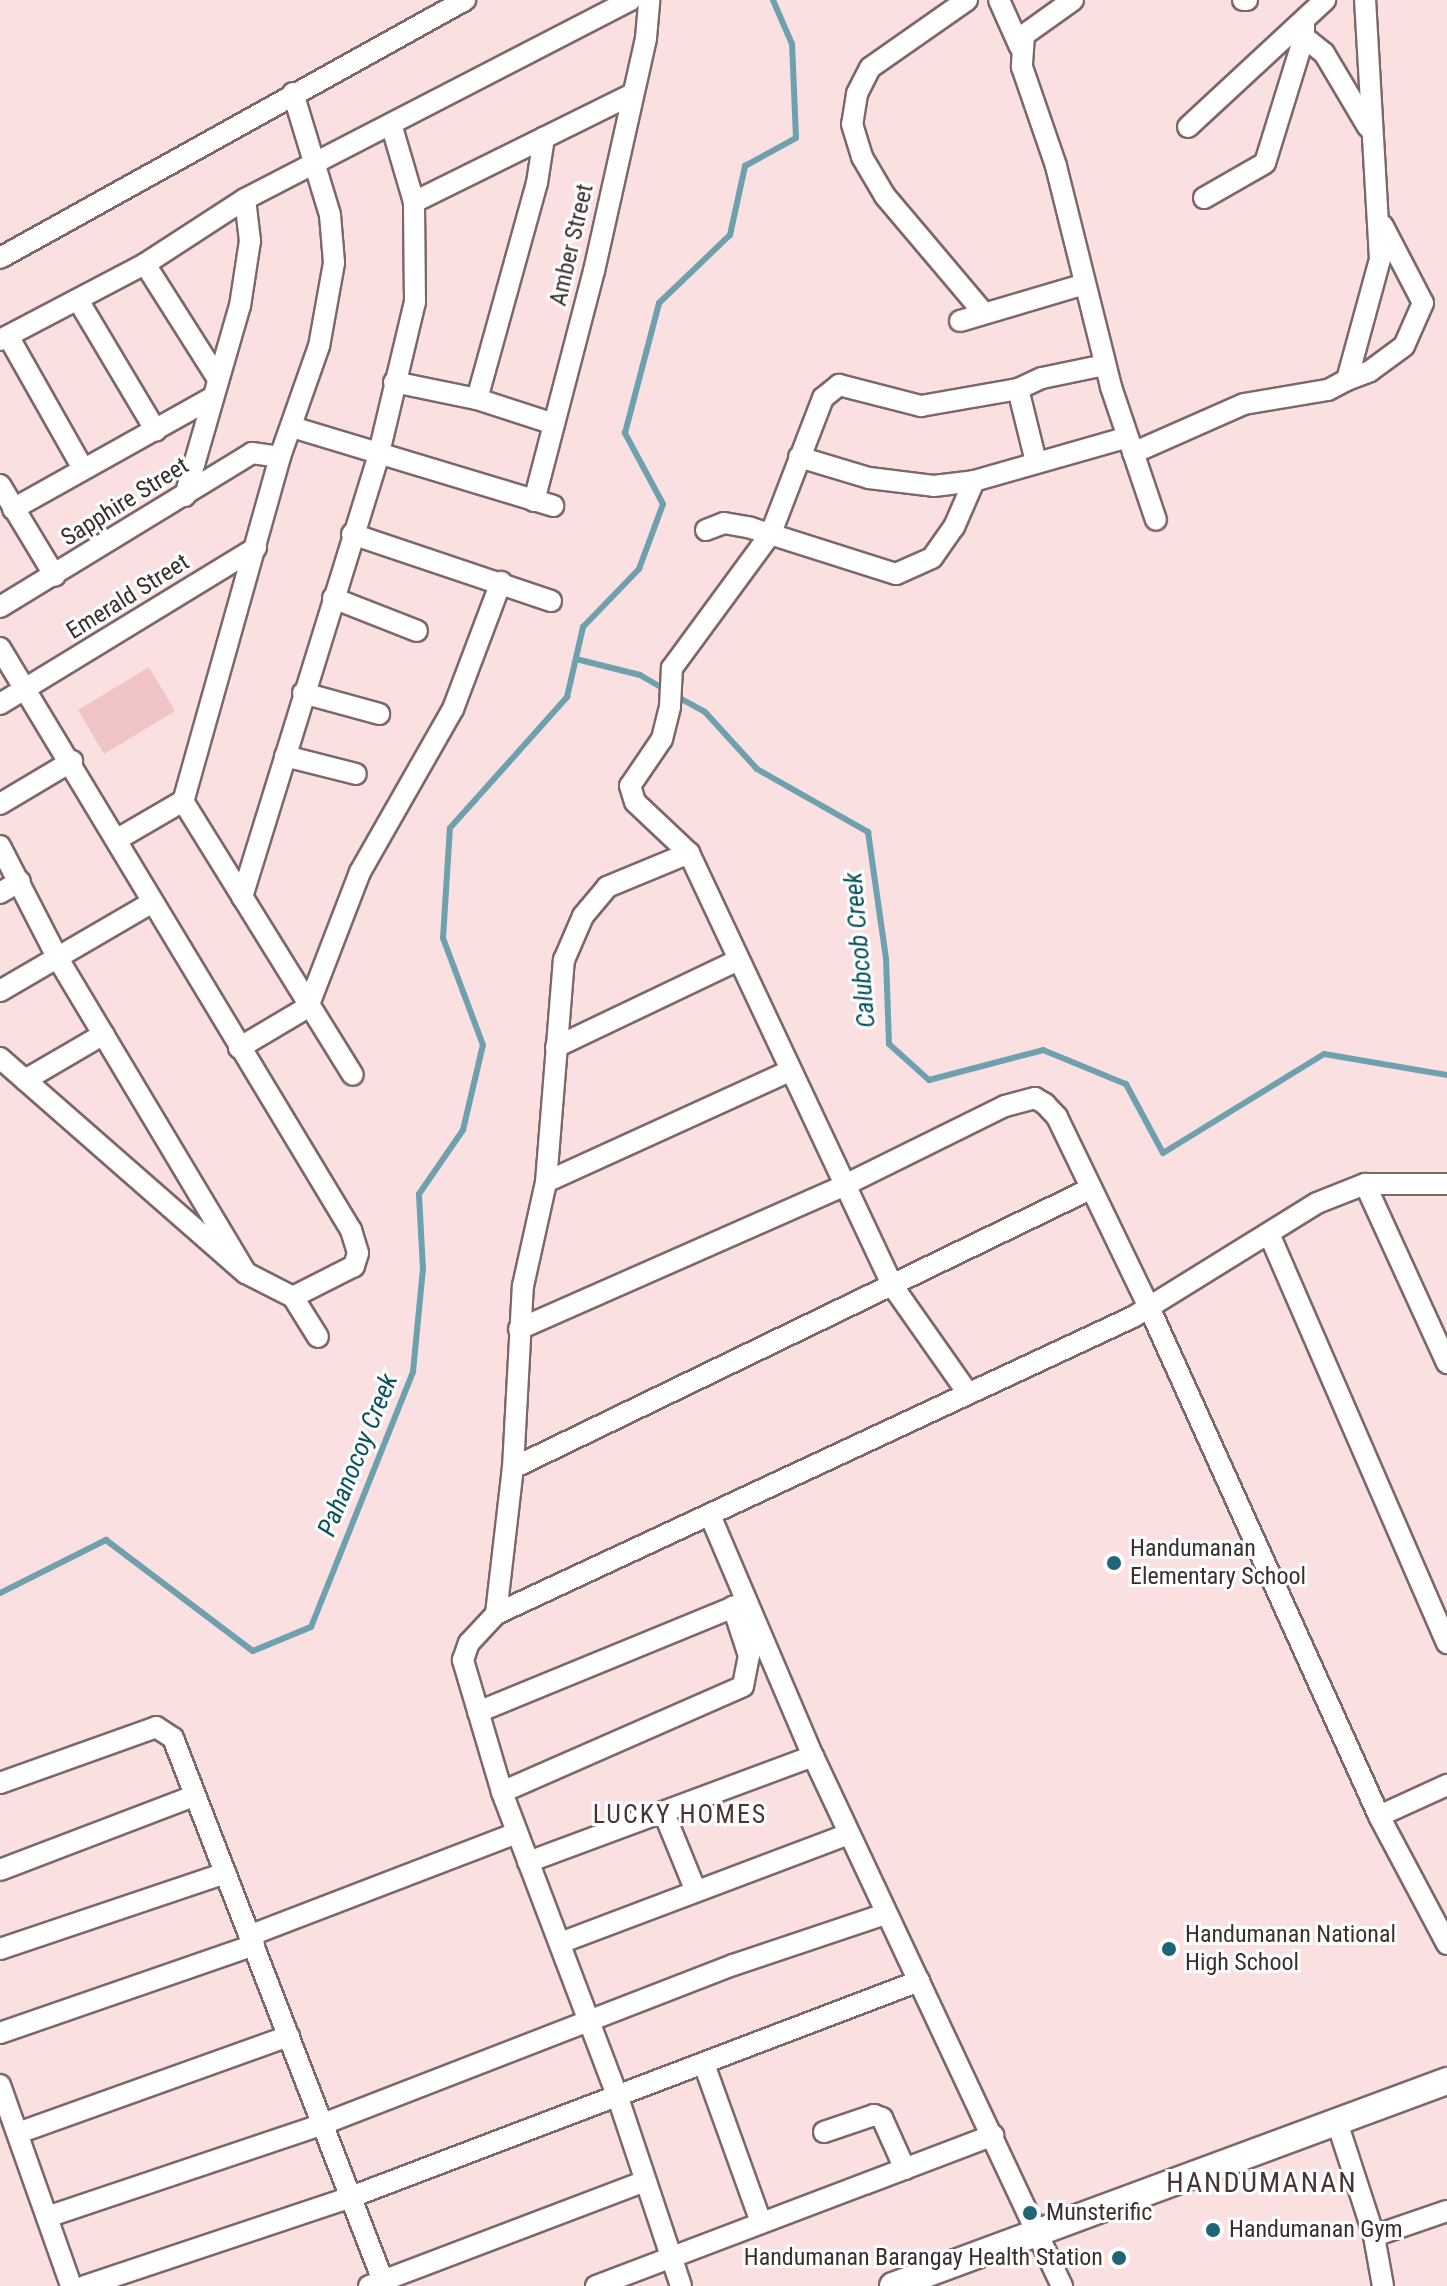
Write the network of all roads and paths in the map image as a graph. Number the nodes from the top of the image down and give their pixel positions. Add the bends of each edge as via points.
1 (465, 0) edge
2 (631, 0) edge
3 (649, 0) edge
4 (967, 0) edge
5 (999, 0) edge
6 (1073, 0) edge
7 (1325, 0) edge
8 (1365, 0) edge
9 (1304, 28) junction
10 (1020, 47) junction
11 (293, 93) junction
12 (633, 94) junction
13 (391, 124) junction
14 (1188, 127) dead end
15 (1370, 131) junction
16 (544, 138) junction
17 (314, 164) junction
18 (1204, 198) dead end
19 (245, 199) junction
20 (414, 202) junction
21 (1381, 221) junction
22 (0, 258) edge
23 (145, 264) junction
24 (1085, 284) junction
25 (78, 300) junction
26 (983, 312) junction
27 (960, 321) dead end
28 (4, 338) edge
29 (1105, 365) junction
30 (216, 376) junction
31 (1347, 380) junction
32 (394, 382) junction
33 (1018, 389) junction
34 (213, 397) junction
35 (477, 399) junction
36 (554, 424) junction
37 (292, 427) junction
38 (156, 431) junction
39 (1130, 445) junction
40 (280, 457) junction
41 (378, 457) junction
42 (799, 457) junction
43 (1036, 462) junction
44 (82, 467) junction
45 (974, 481) junction
46 (0, 485) edge
47 (185, 496) junction
48 (13, 509) junction
49 (1156, 520) dead end
50 (706, 530) dead end
51 (771, 533) junction
52 (352, 534) junction
53 (256, 548) junction
54 (55, 576) junction
55 (501, 582) junction
56 (333, 598) junction
57 (551, 601) dead end
58 (0, 607) edge
59 (417, 631) dead end
60 (0, 648) edge
61 (27, 690) junction
62 (303, 693) junction
63 (0, 704) edge
64 (379, 714) dead end
65 (285, 756) junction
66 (72, 761) junction
67 (356, 774) dead end
68 (183, 801) junction
69 (0, 804) edge
70 (116, 840) junction
71 (0, 846) edge
72 (689, 853) junction
73 (20, 881) junction
74 (0, 893) edge
75 (242, 897) junction
76 (153, 902) junction
77 (57, 957) junction
78 (738, 960) junction
79 (0, 991) edge
80 (308, 1007) junction
81 (104, 1034) junction
82 (556, 1047) junction
83 (239, 1048) junction
84 (0, 1058) edge
85 (790, 1071) junction
86 (353, 1075) dead end
87 (25, 1080) junction
88 (546, 1182) junction
89 (1365, 1184) junction
90 (1447, 1184) edge
91 (845, 1185) junction
92 (1088, 1190) junction
93 (1270, 1236) junction
94 (246, 1273) junction
95 (894, 1288) junction
96 (293, 1297) junction
97 (1148, 1305) junction
98 (519, 1329) junction
99 (318, 1337) dead end
100 (1447, 1363) edge
101 (967, 1392) junction
102 (513, 1468) junction
103 (710, 1515) junction
104 (740, 1604) junction
105 (496, 1614) junction
106 (1447, 1643) edge
107 (478, 1712) junction
108 (813, 1756) junction
109 (0, 1783) edge
110 (1447, 1785) edge
111 (502, 1792) junction
112 (194, 1796) junction
113 (664, 1813) junction
114 (1379, 1816) junction
115 (517, 1833) junction
116 (849, 1834) junction
117 (528, 1862) junction
118 (0, 1870) edge
119 (226, 1873) junction
120 (695, 1889) junction
121 (885, 1914) junction
122 (252, 1940) junction
123 (560, 1943) junction
124 (1447, 1944) edge
125 (0, 1949) edge
126 (919, 1981) junction
127 (587, 2021) junction
128 (0, 2033) edge
129 (289, 2036) junction
130 (704, 2064) junction
131 (1447, 2081) edge
132 (1, 2091) edge
133 (617, 2095) junction
134 (1337, 2122) junction
135 (323, 2124) junction
136 (824, 2132) dead end
137 (18, 2133) junction
138 (993, 2135) junction
139 (905, 2169) junction
140 (645, 2181) junction
141 (351, 2197) junction
142 (1447, 2211) edge
143 (47, 2217) junction
144 (761, 2222) junction
145 (1039, 2232) junction
146 (1374, 2236) junction
147 (671, 2256) junction
148 (379, 2284) edge
149 (71, 2286) edge
150 (85, 2286) edge
151 (596, 2286) edge
152 (681, 2286) edge
153 (893, 2286) edge
154 (1062, 2286) edge
155 (1383, 2286) edge

1 - 11 street
2 - 13 street
3 - 12 street, Amber Street
4 - 26 street via 870,68 857,94 852,124 862,157 885,196
5 - 10 street
6 - 10 street via 1024,35
7 - 9 street
8 - 15 street
9 - 14 street
9 - 15 street
9 - 18 street via 1265,163
10 - 24 street
11 - 17 street
11 - 22 street
12 - 16 street
12 - 36 street, Amber Street
13 - 17 street
13 - 20 street
15 - 21 street
16 - 20 street
16 - 35 street via 537,183
17 - 19 street
17 - 37 street via 330,215 334,263 319,346
19 - 23 street
19 - 30 street via 247,265
20 - 32 street via 415,302
21 - 31 street via 1369,311
21 - 31 street via 1423,303 1404,346 1370,371
23 - 25 street
23 - 30 street
24 - 26 street
24 - 29 street
25 - 28 street
25 - 38 street
26 - 27 street
28 - 44 street
29 - 33 street via 1042,378
29 - 39 street
30 - 34 street
31 - 39 street via 1328,390 1244,404
32 - 35 street
32 - 41 street
33 - 42 street via 921,406 839,385 823,398
33 - 43 street
34 - 38 street
34 - 47 street
35 - 36 street
36 - 41 street, Amber Street via 544,503
37 - 40 street
37 - 41 street
38 - 44 street
39 - 43 street
39 - 49 street
40 - 47 street, Sapphire Street via 252,453
40 - 53 street
41 - 52 street
42 - 45 street via 902,484
42 - 51 street
43 - 45 street
44 - 48 street
45 - 51 street via 954,527 932,558 916,569 896,574
46 - 48 street
47 - 54 street, Sapphire Street
48 - 54 street
50 - 51 street via 724,523
51 - 72 street via 672,668 662,739 630,786 635,802
52 - 55 street
52 - 56 street
53 - 61 street, Emerald Street
53 - 68 street
54 - 58 street, Sapphire Street
55 - 57 street
55 - 80 street via 453,709 360,872
56 - 59 street
56 - 62 street
60 - 61 street
61 - 63 street, Emerald Street
61 - 66 street
62 - 64 street
62 - 65 street
65 - 67 street
65 - 75 street
66 - 69 street
66 - 70 street
68 - 70 street
68 - 75 street
70 - 76 street
71 - 73 street
72 - 78 street
72 - 82 street via 607,887 583,916 564,960
73 - 74 street
73 - 77 street
75 - 80 street
76 - 77 street
76 - 83 street
77 - 79 street
77 - 81 street
78 - 82 street
78 - 85 street
80 - 83 street
80 - 86 street
81 - 87 street
81 - 94 street
82 - 88 street
83 - 96 street via 351,1230 358,1253 354,1266
84 - 87 street
85 - 88 street
85 - 91 street
87 - 94 street
88 - 98 street via 532,1231
89 - 90 street
89 - 93 street via 1317,1203
89 - 100 street
91 - 92 street via 1005,1106 1035,1098 1057,1117
91 - 95 street
91 - 98 street
92 - 95 street
92 - 97 street
93 - 97 street
93 - 106 street
94 - 96 street
95 - 101 street
95 - 102 street
96 - 99 street
97 - 101 street
97 - 114 street
98 - 102 street
101 - 103 street
102 - 105 street
103 - 104 street
103 - 105 street
104 - 107 street
104 - 108 street
104 - 111 street via 749,1656 743,1686
105 - 107 street via 469,1643 463,1660
107 - 111 street
108 - 113 street
108 - 116 street
109 - 112 street via 156,1727 173,1738
110 - 114 street
111 - 115 street
112 - 118 street
112 - 119 street
113 - 117 street
113 - 120 street
114 - 124 street
115 - 117 street
115 - 122 street
116 - 120 street
116 - 121 street
117 - 123 street
119 - 122 street
119 - 125 street
120 - 123 street
121 - 126 street
121 - 127 street
122 - 128 street
122 - 129 street
123 - 127 street
126 - 130 street
126 - 138 street
127 - 133 street
127 - 135 street
129 - 135 street
129 - 137 street
130 - 133 street
130 - 144 street
131 - 134 street
132 - 137 street
133 - 140 street
133 - 141 street
134 - 145 street
134 - 146 street
135 - 141 street
135 - 143 street
136 - 139 street via 874,2115 882,2118
137 - 143 street
138 - 139 street
138 - 145 street
139 - 144 street
140 - 147 street
140 - 148 street
141 - 148 street
141 - 150 street
142 - 146 street
143 - 149 street
144 - 147 street
145 - 153 street
145 - 154 street
146 - 155 street
147 - 151 street
147 - 152 street

